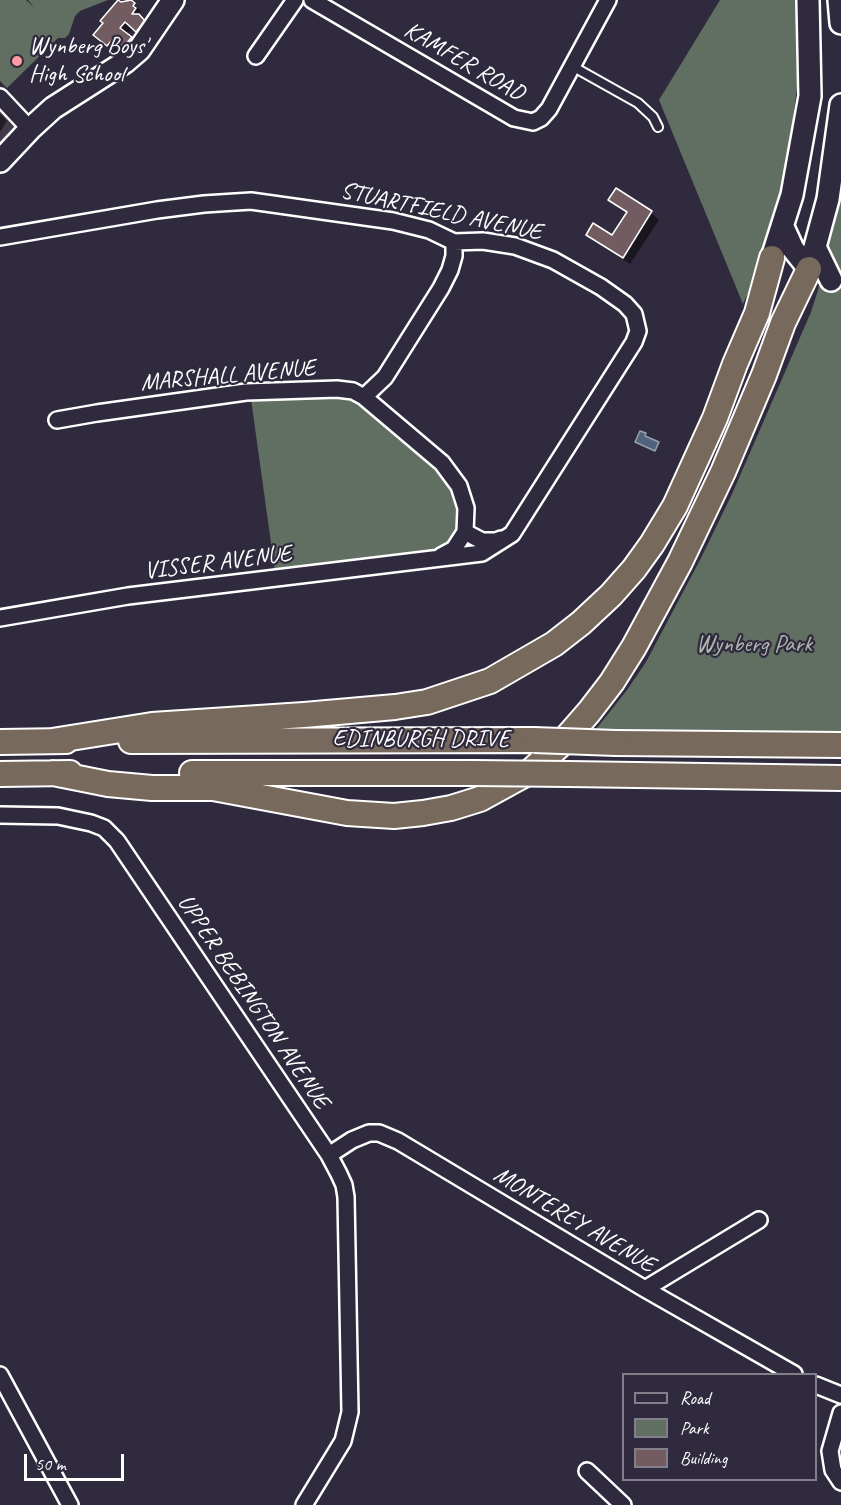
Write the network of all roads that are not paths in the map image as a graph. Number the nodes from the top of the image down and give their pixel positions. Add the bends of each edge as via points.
1 (173, 0) edge
2 (295, 0) edge
3 (312, 0) edge
4 (608, 0) edge
5 (808, 0) edge
6 (839, 0) edge
7 (841, 23) edge
8 (256, 56) dead end
9 (572, 66) junction
10 (0, 97) edge
11 (841, 105) edge
12 (658, 127) dead end
13 (30, 129) junction
14 (0, 161) edge
15 (783, 227) junction
16 (0, 237) edge
17 (454, 242) junction
18 (772, 258) joint
19 (812, 258) junction
20 (831, 280) dead end
21 (757, 314) junction
22 (364, 397) junction
23 (57, 420) dead end
24 (465, 532) junction
25 (512, 534) junction
26 (441, 556) junction
27 (0, 618) edge
28 (52, 741) junction
29 (0, 742) edge
30 (841, 745) edge
31 (53, 773) junction
32 (0, 774) edge
33 (841, 778) edge
34 (0, 815) edge
35 (329, 1155) junction
36 (759, 1220) dead end
37 (645, 1289) junction
38 (792, 1373) edge
39 (0, 1376) edge
40 (817, 1384) edge
41 (841, 1395) edge
42 (841, 1413) edge
43 (587, 1471) dead end
44 (841, 1482) edge
45 (70, 1505) edge
46 (303, 1505) edge
47 (623, 1505) edge

1 - 13 main road via 146,43 132,57 53,108
2 - 8 street
3 - 9 street, KAMFER ROAD via 525,122 541,118 549,109
4 - 9 street, KAMFER ROAD
5 - 15 main road via 810,96
6 - 7 main road
9 - 12 lane via 638,103
10 - 13 street
11 - 19 main road via 828,198
13 - 14 main road
15 - 18 main road
15 - 19 main road via 793,249
16 - 17 street, STUARTFIELD AVENUE via 157,210 251,201 393,220
17 - 22 street via 454,256 441,288 385,377
17 - 25 street, STUARTFIELD AVENUE via 515,246 553,260 625,304 637,323 634,342
18 - 21 highway
19 - 20 main road
19 - 21 highway via 779,280
19 - 31 highway via 723,472 634,647 589,712 531,771 480,799 451,808 394,816 347,813 213,788 108,784
21 - 28 highway via 675,506 652,544 611,595 538,654 490,681 416,704 152,724
22 - 23 street, MARSHALL AVENUE via 338,389 246,392
22 - 24 street via 453,476 466,504
24 - 25 street via 483,541 496,541
24 - 26 street via 454,549
25 - 26 street, STUARTFIELD AVENUE via 482,553
26 - 27 street, VISSER AVENUE via 128,596
28 - 29 highway, EDINBURGH DRIVE
28 - 30 highway, EDINBURGH DRIVE, bridge via 534,740
31 - 32 highway, EDINBURGH DRIVE
31 - 33 highway, EDINBURGH DRIVE, bridge
34 - 35 street, UPPER BEBINGTON AVENUE via 58,816 91,823 104,828 117,841
35 - 37 street, MONTEREY AVENUE via 369,1133 398,1141
35 - 46 street, UPPER BEBINGTON AVENUE via 344,1185 351,1398 348,1426 340,1446
36 - 37 street
37 - 38 street, MONTEREY AVENUE
39 - 45 street
40 - 41 street
42 - 44 street via 830,1451 833,1470
43 - 47 street

